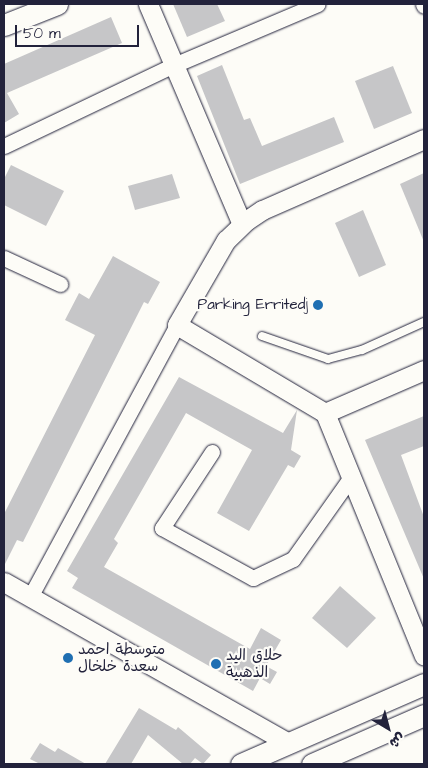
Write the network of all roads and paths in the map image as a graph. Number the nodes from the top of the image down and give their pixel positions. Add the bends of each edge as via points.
1 (57, 4) edge
2 (148, 4) edge
3 (318, 4) edge
4 (4, 26) edge
5 (174, 65) junction
6 (424, 139) edge
7 (4, 146) edge
8 (242, 224) junction
9 (4, 258) edge
10 (60, 284) dead end
11 (424, 322) edge
12 (177, 325) junction
13 (262, 336) dead end
14 (424, 370) edge
15 (325, 413) junction
16 (212, 452) dead end
17 (351, 477) junction
18 (4, 582) edge
19 (30, 597) junction
20 (424, 656) edge
21 (424, 684) edge
22 (424, 715) edge
23 (289, 743) junction
24 (240, 764) edge
25 (312, 764) edge

1 - 4 main road
2 - 5 street
3 - 5 street
5 - 7 street
5 - 8 street
6 - 8 street via 262,210
8 - 12 street via 226,240
9 - 10 street
11 - 13 lane via 362,350 328,359
12 - 15 street
12 - 19 street
14 - 15 street
15 - 17 street
16 - 17 street via 162,528 253,578 293,559
17 - 20 street
18 - 19 street
19 - 23 street
21 - 23 main road
22 - 25 main road
23 - 24 main road

